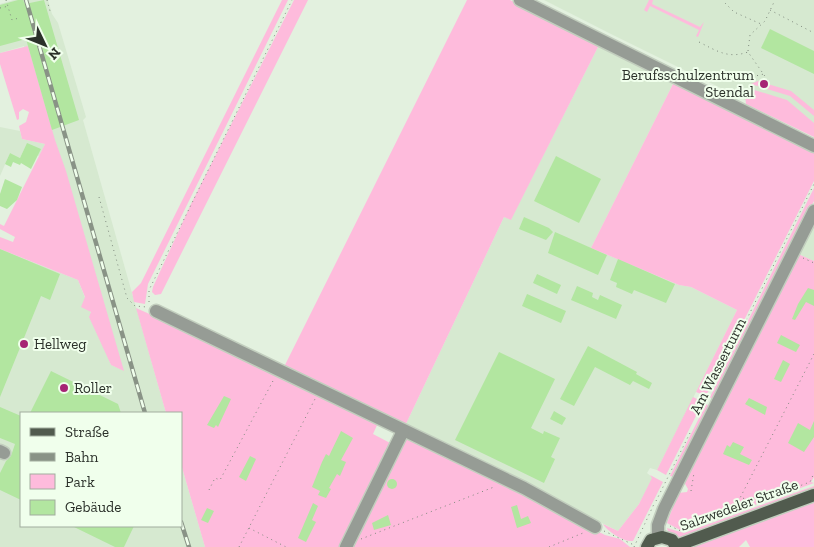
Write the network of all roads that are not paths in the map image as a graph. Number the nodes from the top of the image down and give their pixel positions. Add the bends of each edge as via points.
1 (520, 0) edge
2 (814, 146) edge
3 (814, 212) edge
4 (153, 308) road end
5 (403, 430) junction
6 (814, 495) edge
7 (595, 527) road end
8 (658, 531) junction
9 (347, 545) edge
10 (638, 546) edge
11 (676, 546) edge

1 - 2 street
3 - 8 street, Am Wasserturm via 664,509
4 - 5 street
5 - 7 street
5 - 9 street
6 - 11 main road, Salzwedeler Straße
8 - 10 main road via 651,540
8 - 11 main road

